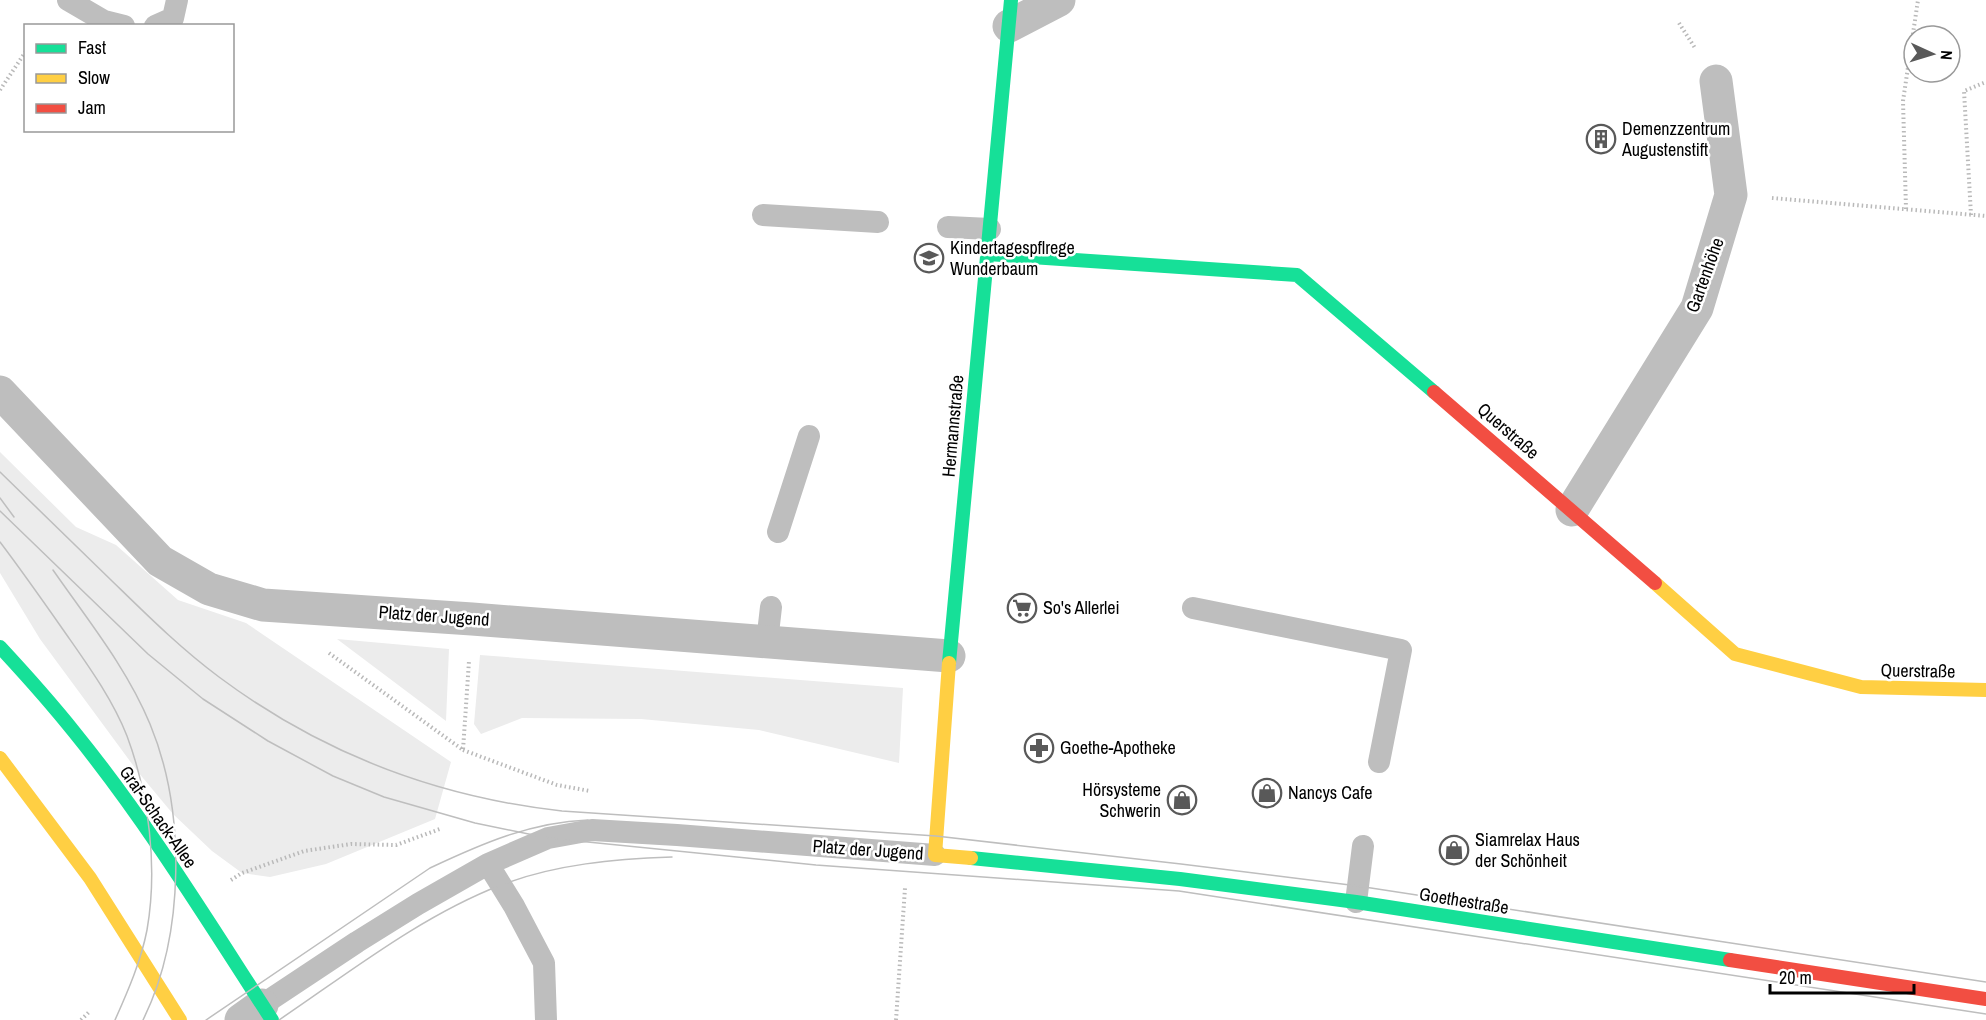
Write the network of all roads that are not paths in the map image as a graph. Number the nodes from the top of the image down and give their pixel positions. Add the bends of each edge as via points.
1 (68, 0) edge
2 (177, 0) edge
3 (1059, 0) edge
4 (1010, 13) edge
5 (116, 24) edge
6 (160, 24) edge
7 (1716, 81) dead end
8 (763, 214) dead end
9 (878, 222) dead end
10 (948, 226) dead end
11 (990, 229) junction
12 (987, 255) junction
13 (0, 392) edge
14 (809, 436) dead end
15 (1572, 510) junction
16 (778, 532) dead end
17 (771, 607) dead end
18 (1193, 608) dead end
19 (767, 642) junction
20 (0, 646) edge
21 (949, 656) junction
22 (1986, 690) edge
23 (0, 758) edge
24 (1379, 762) dead end
25 (1363, 846) dead end
26 (935, 855) junction
27 (488, 864) junction
28 (1356, 902) junction
29 (1986, 999) edge
30 (258, 1015) edge
31 (180, 1020) edge
32 (546, 1020) edge

1 - 5 lane
2 - 6 lane via 173,18
3 - 4 street
4 - 11 street, Hermannstraße
7 - 15 street, Gartenhöhe via 1731,195 1697,308
8 - 9 lane
10 - 11 lane
11 - 12 street, Hermannstraße
12 - 15 street, Querstraße via 1297,275
12 - 21 street, Hermannstraße
13 - 19 street, Platz der Jugend via 160,561 209,588 263,605
14 - 16 lane
15 - 22 street, Querstraße via 1735,654 1861,687
17 - 19 lane
18 - 24 lane via 1401,650
19 - 21 street, Platz der Jugend
20 - 30 street, Graf-Schack-Allee via 39,687 148,829
21 - 26 street, Hermannstraße
23 - 31 street via 90,878
25 - 28 lane
26 - 27 lane, Platz der Jugend via 592,831 549,838
26 - 28 street, Goethestraße via 1180,879
27 - 30 lane, Platz der Jugend via 357,942
27 - 32 lane via 544,963
28 - 29 street, Goethestraße

